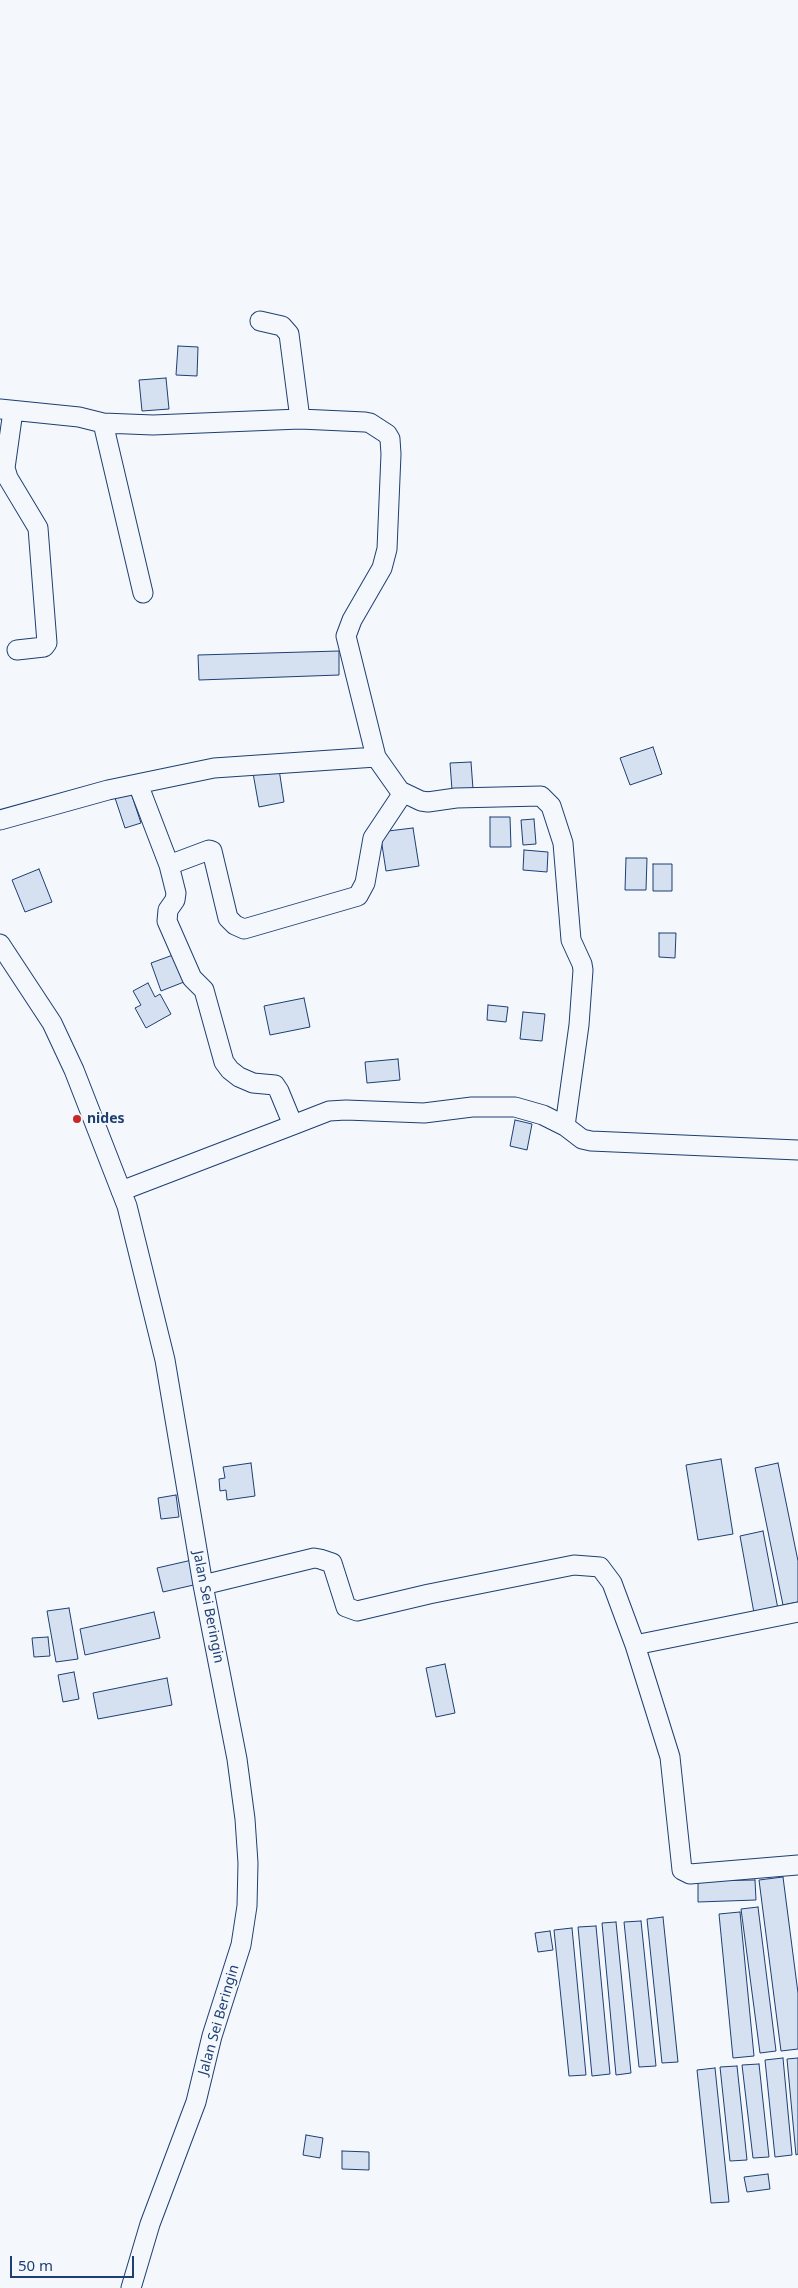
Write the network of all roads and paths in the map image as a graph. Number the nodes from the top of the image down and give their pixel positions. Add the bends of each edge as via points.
1 (260, 321) dead end
2 (6, 410) edge
3 (300, 419) junction
4 (103, 423) junction
5 (143, 593) dead end
6 (17, 650) dead end
7 (376, 757) junction
8 (138, 784) junction
9 (403, 793) junction
10 (0, 820) edge
11 (169, 865) junction
12 (0, 944) edge
13 (293, 1125) junction
14 (564, 1126) junction
15 (798, 1150) edge
16 (121, 1191) junction
17 (203, 1584) junction
18 (798, 1612) edge
19 (636, 1646) junction
20 (798, 1865) edge
21 (131, 2288) edge

1 - 3 street via 282,326 289,334
2 - 4 street via 79,417
2 - 6 street via 5,468 38,528 47,643 44,647
3 - 4 street via 153,425
3 - 7 street via 370,423 383,430 390,439 387,550 382,568 346,636
4 - 5 street
7 - 8 street via 214,768
7 - 9 street
8 - 10 street
8 - 11 street
9 - 11 street via 373,838 364,887 358,896 244,929 228,918 212,851
9 - 14 street via 428,802 456,798 541,796 551,806 563,843 571,940 583,970 579,1026
11 - 13 street via 176,893 167,920 192,978 204,990 224,1062 230,1070 253,1083 275,1085
12 - 16 street, Jalan Sei Beringin via 52,1023
13 - 14 street via 329,1111 424,1113 472,1107 515,1107 543,1115
13 - 16 street
14 - 15 street via 582,1139 591,1141
16 - 17 street, Jalan Sei Beringin via 165,1360
17 - 19 street via 320,1559 332,1563 346,1607 357,1611 574,1565 593,1565 605,1572 612,1582
17 - 21 street, Jalan Sei Beringin via 237,1759 245,1819 247,1897 240,1945 196,2102 150,2224
18 - 19 street
19 - 20 street via 670,1757 682,1870 690,1874

